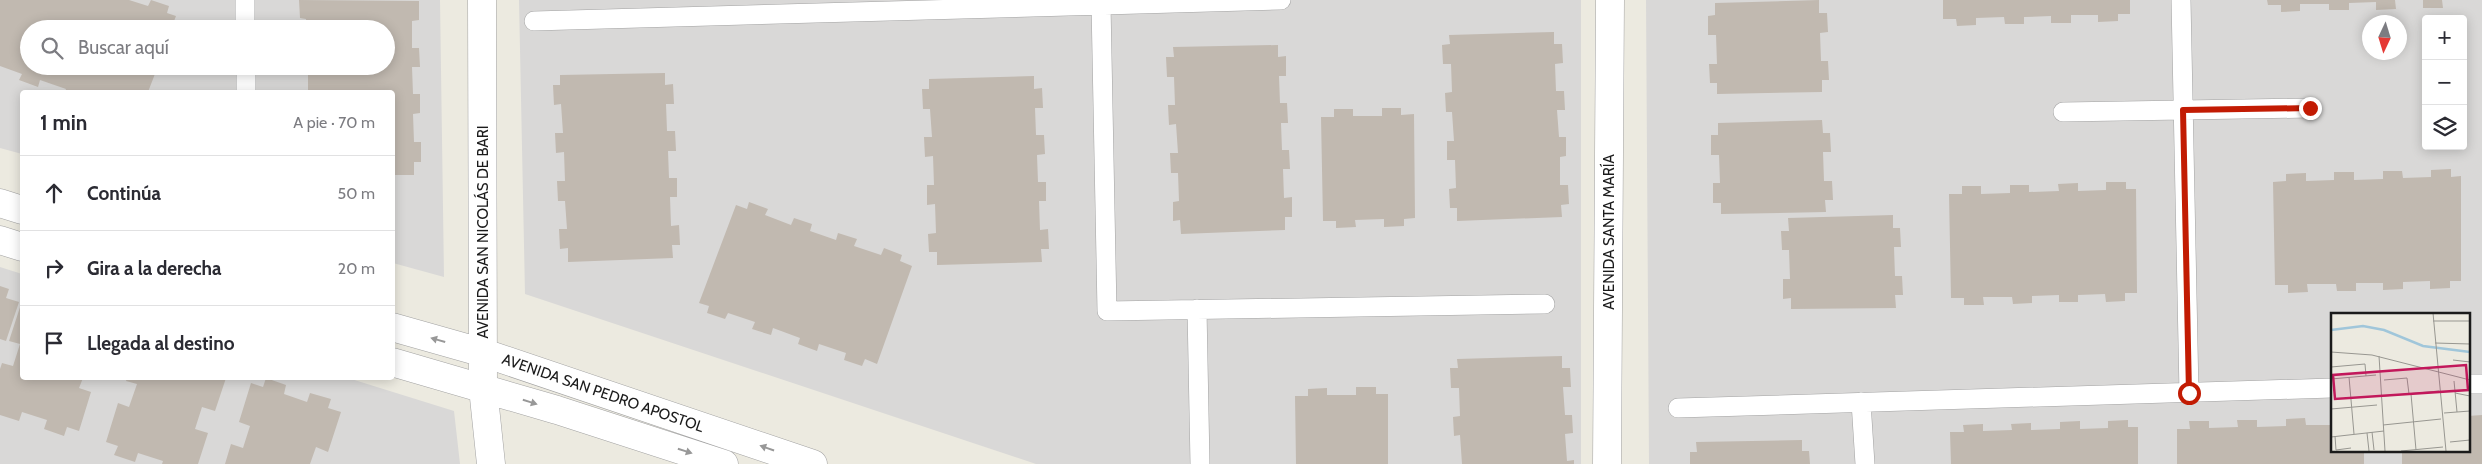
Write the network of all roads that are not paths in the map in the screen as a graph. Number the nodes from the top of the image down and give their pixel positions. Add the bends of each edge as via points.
1 (245, 0) edge
2 (482, 0) edge
3 (1281, 0) edge
4 (1610, 0) edge
5 (2181, 0) edge
6 (1058, 2) edge
7 (1102, 4) junction
8 (245, 20) edge
9 (534, 22) dead end
10 (246, 75) edge
11 (246, 90) edge
12 (2310, 108) dead end
13 (2183, 110) junction
14 (2063, 112) dead end
15 (0, 203) edge
16 (20, 209) edge
17 (0, 240) edge
18 (20, 246) edge
19 (1545, 304) dead end
20 (1197, 309) junction
21 (395, 328) edge
22 (484, 353) junction
23 (395, 363) edge
24 (483, 388) junction
25 (2331, 388) edge
26 (2189, 393) junction
27 (1861, 402) junction
28 (1678, 408) dead end
29 (490, 464) edge
30 (724, 464) edge
31 (813, 464) edge
32 (1200, 464) edge
33 (1607, 464) edge
34 (1864, 464) edge

1 - 8 lane
2 - 22 street, AVENIDA SAN NICOLÁS DE BARI
3 - 7 lane
4 - 33 street, AVENIDA SANTA MARÍA
5 - 13 lane
6 - 7 lane
6 - 9 lane
7 - 20 lane via 1107,311
10 - 11 lane
12 - 13 lane
13 - 14 lane
13 - 26 lane
15 - 16 street
17 - 18 street
19 - 20 lane
20 - 32 lane
22 -> 21 street, AVENIDA SAN PEDRO APOSTOL
22 - 24 street, AVENIDA SAN NICOLÁS DE BARI
31 -> 22 street, AVENIDA SAN PEDRO APOSTOL
23 - 24 street, AVENIDA SAN PEDRO APOSTOL
24 - 29 street, AVENIDA SAN NICOLÁS DE BARI
24 -> 30 street, AVENIDA SAN PEDRO APOSTOL
25 - 26 lane
26 - 27 lane
27 - 28 lane
27 - 34 lane

